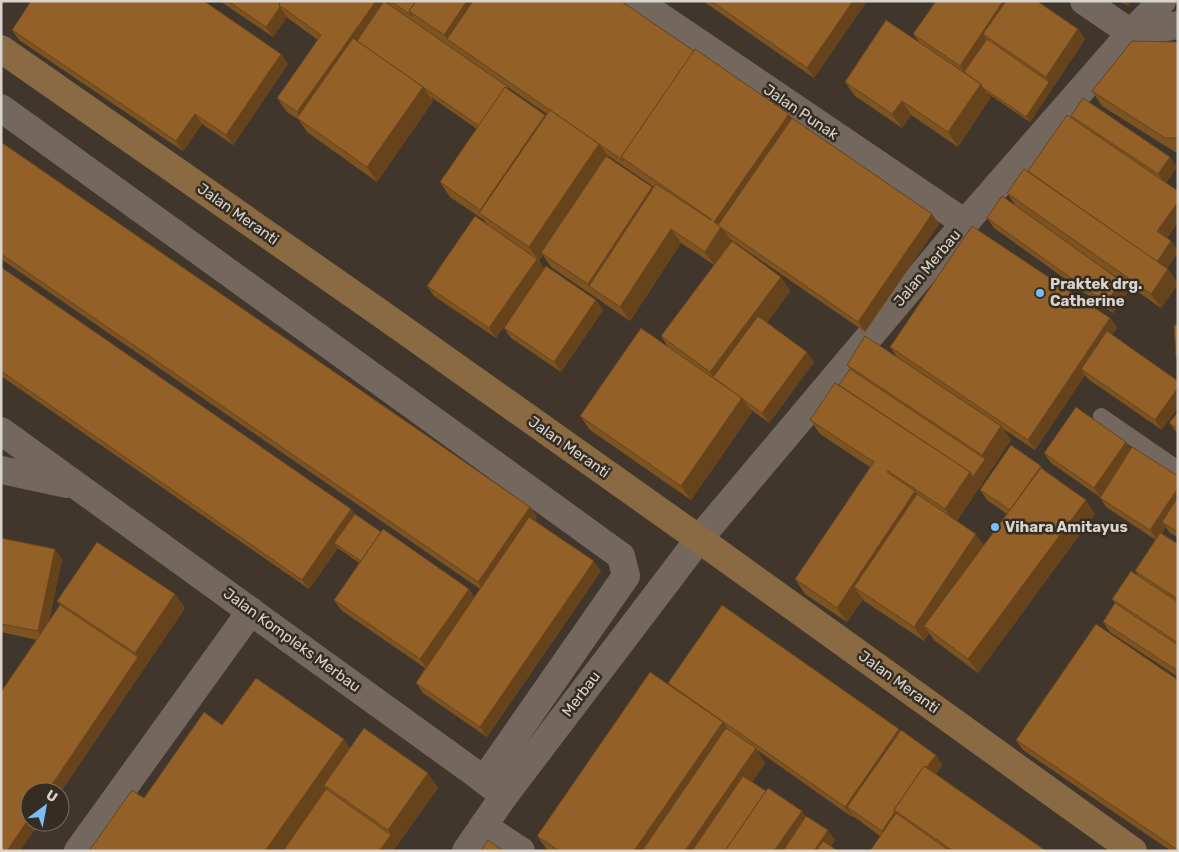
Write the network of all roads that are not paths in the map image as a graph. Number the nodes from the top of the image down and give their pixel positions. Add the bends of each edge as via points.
1 (638, 1) edge
2 (1084, 1) edge
3 (1162, 1) edge
4 (1178, 25) edge
5 (1131, 33) junction
6 (1, 49) edge
7 (1, 108) edge
8 (965, 224) junction
9 (1101, 416) dead end
10 (1, 431) edge
11 (1178, 469) edge
12 (1, 470) edge
13 (78, 486) junction
14 (699, 539) junction
15 (251, 610) junction
16 (494, 788) junction
17 (483, 826) junction
18 (78, 851) edge
19 (466, 851) edge
20 (521, 851) edge
21 (1133, 851) edge

1 - 8 street, Jalan Punak
2 - 5 street
3 - 5 street, Jalan Merbau
4 - 5 street
5 - 8 street, Jalan Merbau
6 - 14 street, Jalan Meranti
7 - 16 street via 621,556 626,576
8 - 14 street, Jalan Merbau
9 - 11 lane
10 - 13 street, Jalan Kompleks Merbau
12 - 13 street, Jalan Kompleks Merbau
13 - 15 street, Jalan Kompleks Merbau
14 - 16 street, Merbau
14 - 21 street, Jalan Meranti
15 - 16 street, Jalan Kompleks Merbau
15 - 18 street
16 - 17 street, Merbau
17 - 19 street, Merbau
17 - 20 street

